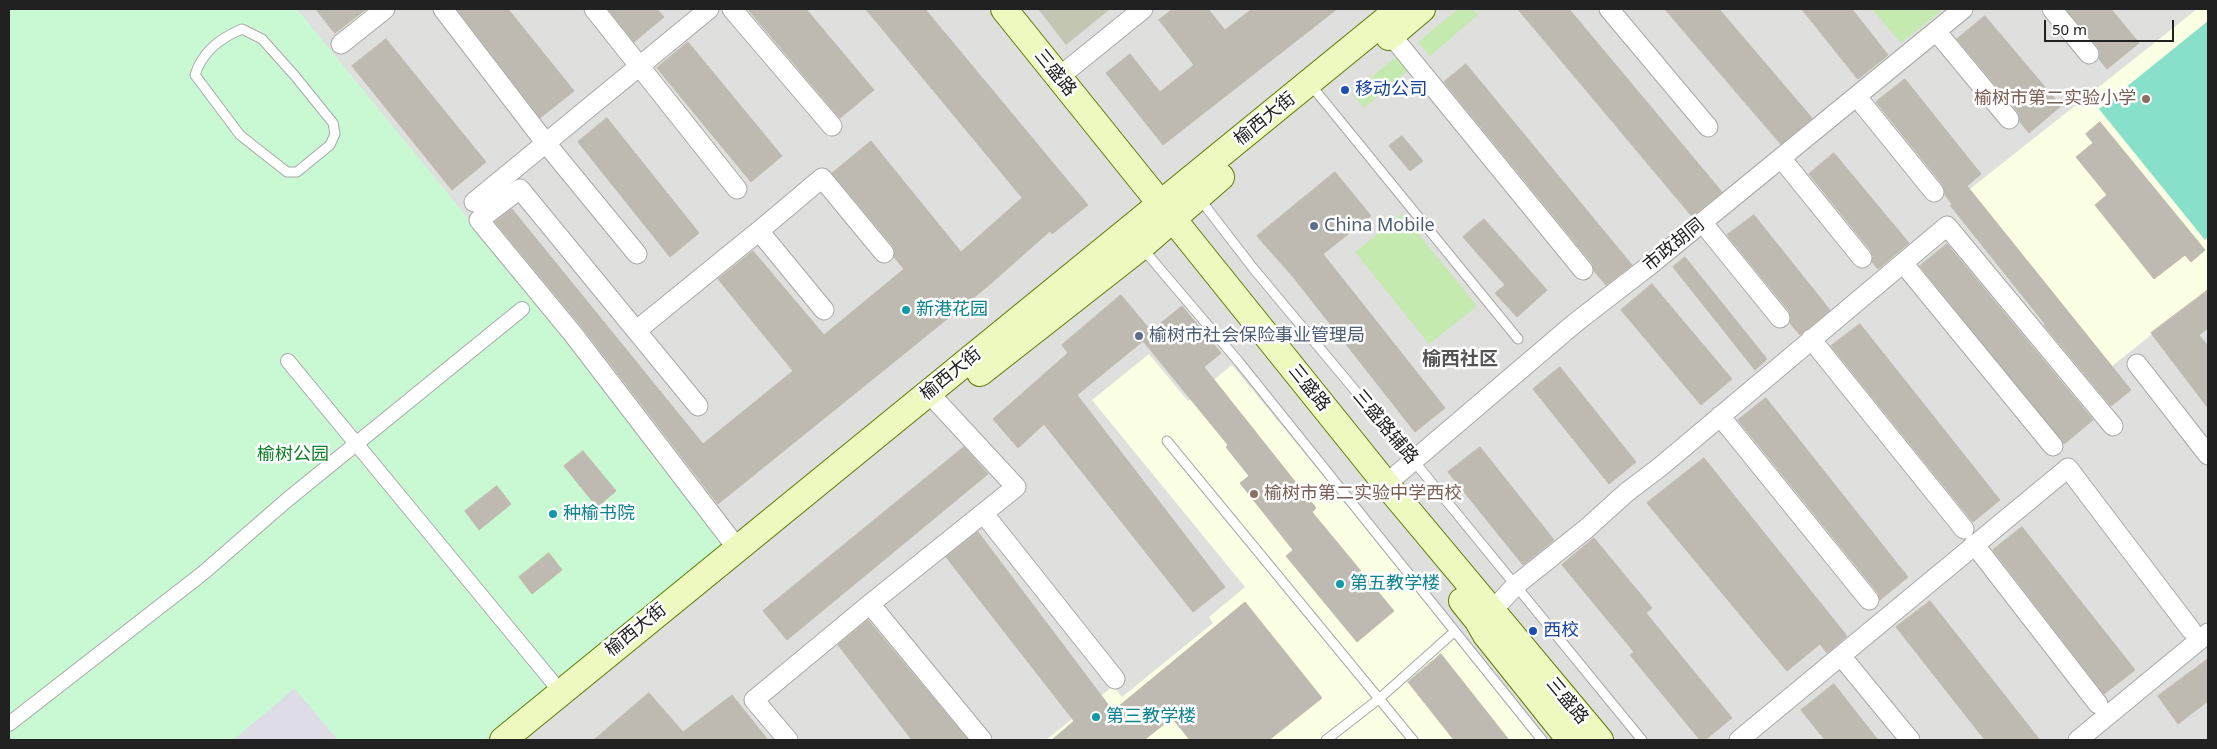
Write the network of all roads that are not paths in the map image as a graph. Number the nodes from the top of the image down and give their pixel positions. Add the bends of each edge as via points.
1 (385, 9) edge
2 (443, 9) edge
3 (594, 9) edge
4 (709, 9) edge
5 (732, 9) edge
6 (985, 9) edge
7 (1004, 9) edge
8 (1143, 9) edge
9 (1399, 9) edge
10 (1422, 9) edge
11 (1609, 9) edge
12 (1963, 9) edge
13 (2052, 9) edge
14 (1936, 31) junction
15 (1391, 35) junction
16 (342, 44) dead end
17 (2089, 54) dead end
18 (640, 65) junction
19 (1058, 78) junction
20 (1314, 89) junction
21 (1857, 97) junction
22 (2009, 119) dead end
23 (832, 126) dead end
24 (1708, 127) dead end
25 (240, 135) joint
26 (545, 142) junction
27 (1781, 158) junction
28 (737, 189) dead end
29 (1192, 189) junction
30 (1934, 192) dead end
31 (474, 202) dead end
32 (1161, 216) junction
33 (1702, 222) junction
34 (759, 231) junction
35 (1134, 238) junction
36 (884, 253) dead end
37 (638, 254) dead end
38 (1862, 258) dead end
39 (1902, 263) junction
40 (1583, 270) dead end
41 (522, 309) dead end
42 (824, 310) dead end
43 (1780, 318) dead end
44 (637, 330) junction
45 (1811, 339) junction
46 (1518, 340) dead end
47 (288, 361) dead end
48 (2137, 364) dead end
49 (934, 399) junction
50 (698, 406) dead end
51 (1720, 416) junction
52 (2113, 426) dead end
53 (1167, 441) dead end
54 (357, 445) junction
55 (2053, 446) dead end
56 (2208, 455) edge
57 (1413, 460) junction
58 (1386, 484) junction
59 (984, 514) junction
60 (1969, 537) junction
61 (737, 548) junction
62 (1516, 585) junction
63 (1869, 600) dead end
64 (870, 604) junction
65 (1492, 611) junction
66 (2200, 631) edge
67 (1454, 632) junction
68 (1841, 656) junction
69 (1115, 679) dead end
70 (560, 691) junction
71 (1380, 698) junction
72 (2098, 704) dead end
73 (9, 724) edge
74 (502, 740) edge
75 (527, 740) edge
76 (788, 740) edge
77 (982, 740) edge
78 (1326, 740) edge
79 (1413, 740) edge
80 (1542, 740) edge
81 (1570, 740) edge
82 (1600, 740) edge
83 (1642, 740) edge
84 (1739, 740) edge
85 (1910, 740) edge
86 (2078, 740) edge

1 - 16 street
2 - 26 street
3 - 18 street
4 - 18 street
5 - 23 street
6 - 32 main road, 三盛路
7 - 19 main road, 三盛路
8 - 19 street
9 - 20 main road, 榆西大街
10 - 15 main road, 榆西大街
11 - 24 street
12 - 14 street, 市政胡同
13 - 17 street
14 - 21 street, 市政胡同
14 - 22 street
15 - 20 main road, 榆西大街
15 - 40 street
18 - 26 street
18 - 28 street
19 - 32 main road, 三盛路
20 - 29 main road, 榆西大街
20 - 46 lane
21 - 27 street, 市政胡同
21 - 30 street
25 - 25 lane via 287,172 297,172 330,145 335,134 333,122 295,76 262,39 242,29 225,36 199,61 195,75
26 - 31 street
26 - 37 street
27 - 33 street, 市政胡同
27 - 38 street
29 - 32 main road, 榆西大街
29 - 57 lane, 三盛路辅路 via 1252,268
32 - 35 main road, 榆西大街
32 - 58 main road, 三盛路
32 - 81 main road, 三盛路 via 1340,453 1478,621
33 - 43 street
33 - 57 street, 市政胡同 via 1575,323
34 - 36 street via 822,178
34 - 42 street
34 - 44 street
35 - 49 main road, 榆西大街
35 - 67 lane via 1239,362
39 - 45 street
39 - 52 street via 1947,226
39 - 55 street
41 - 54 street
44 - 50 street
44 - 61 street via 520,189 479,220 573,334
45 - 51 street
45 - 60 street
47 - 54 street
48 - 56 street
49 - 59 street via 1016,487
49 - 61 main road, 榆西大街
49 - 75 main road, 榆西大街
51 - 62 street
51 - 63 street
53 - 71 lane
54 - 70 street
54 - 73 street via 203,573
57 - 58 street, 市政胡同
57 - 62 lane, 三盛路辅路
58 - 65 main road, 三盛路
59 - 64 street
59 - 69 street
60 - 66 street via 2068,468
60 - 68 street
60 - 72 street
61 - 70 main road, 榆西大街
62 - 65 street
62 - 83 lane, 三盛路辅路
64 - 76 street via 754,700
64 - 77 street
65 - 82 main road, 三盛路
66 - 86 street
67 - 71 lane
67 - 80 lane
68 - 84 street
68 - 85 street
70 - 74 main road, 榆西大街
71 - 78 lane
71 - 79 lane

